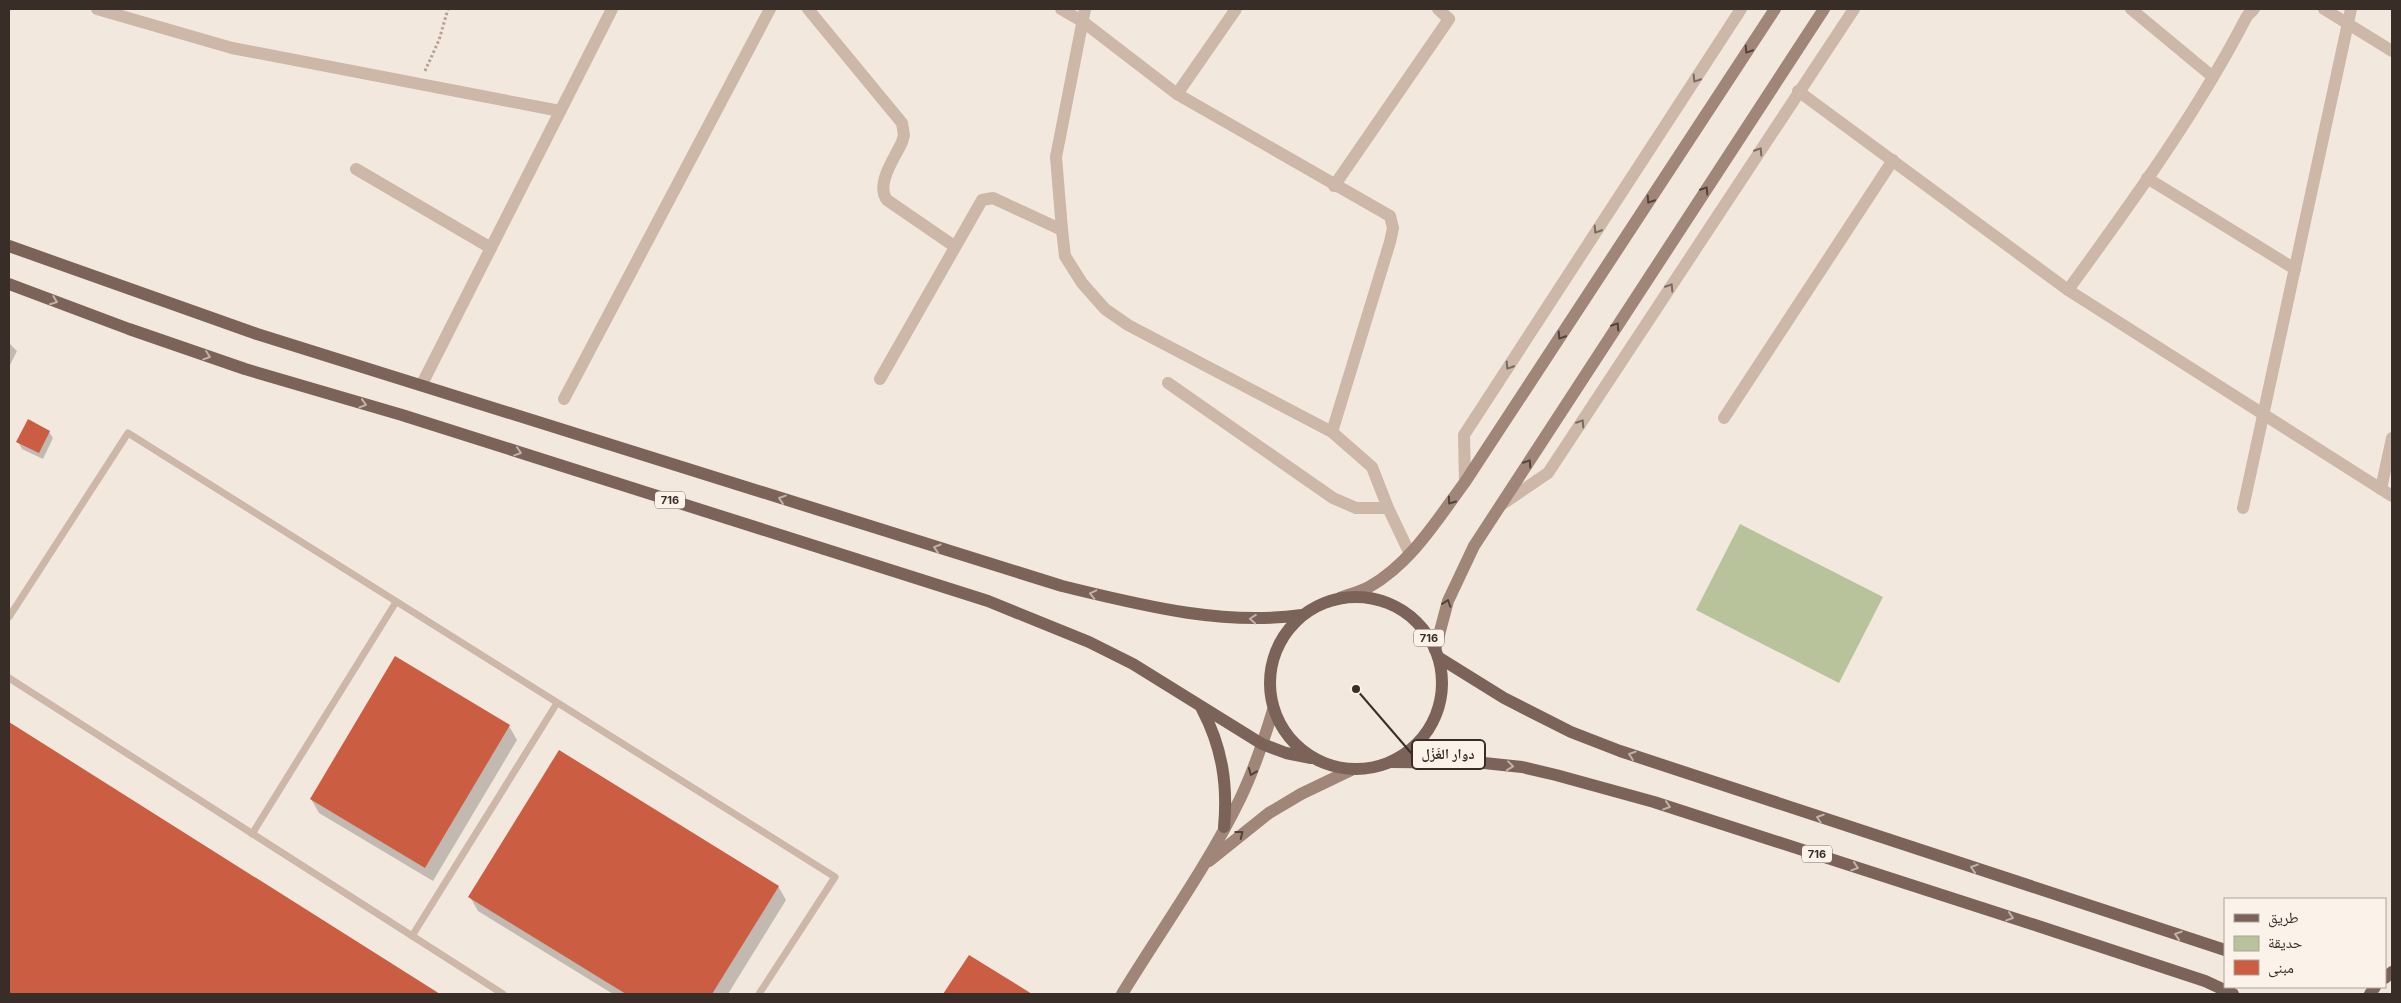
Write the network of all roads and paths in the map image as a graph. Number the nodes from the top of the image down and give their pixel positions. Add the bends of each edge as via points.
1 (97, 9) edge
2 (448, 9) edge
3 (612, 9) edge
4 (770, 9) edge
5 (808, 9) edge
6 (1061, 9) edge
7 (1438, 9) edge
8 (1741, 9) edge
9 (1775, 9) edge
10 (1824, 9) edge
11 (1854, 9) edge
12 (2130, 9) edge
13 (2254, 9) edge
14 (2324, 9) edge
15 (2352, 9) edge
16 (1233, 10) edge
17 (1084, 15) edge
18 (2348, 23) junction
19 (2392, 51) edge
20 (2213, 77) junction
21 (419, 83) junction
22 (1798, 91) junction
23 (1177, 94) junction
24 (560, 111) junction
25 (1893, 160) junction
26 (356, 169) dead end
27 (2147, 178) junction
28 (1334, 186) junction
29 (1062, 230) junction
30 (9, 246) edge
31 (954, 246) junction
32 (491, 248) junction
33 (2295, 269) junction
34 (9, 284) edge
35 (2068, 290) junction
36 (880, 379) dead end
37 (1168, 383) dead end
38 (422, 384) junction
39 (564, 399) dead end
40 (2264, 414) junction
41 (1724, 418) dead end
42 (1332, 432) junction
43 (2392, 438) edge
44 (1465, 482) junction
45 (2387, 492) edge
46 (1499, 506) junction
47 (1388, 508) junction
48 (2243, 508) dead end
49 (1410, 554) junction
50 (1340, 598) junction
51 (396, 602) junction
52 (1302, 615) junction
53 (9, 617) edge
54 (1437, 654) junction
55 (9, 678) edge
56 (557, 703) junction
57 (1200, 706) junction
58 (1273, 710) junction
59 (1262, 744) junction
60 (1311, 758) junction
61 (1392, 762) junction
62 (1351, 770) junction
63 (1224, 827) junction
64 (252, 834) junction
65 (1203, 866) junction
66 (412, 936) junction
67 (2224, 950) edge
68 (503, 994) edge
69 (759, 994) edge
70 (1122, 994) edge
71 (2232, 994) edge

1 - 21 street via 232,48
2 - 21 path
3 - 24 street
4 - 39 street
5 - 31 street via 902,123 902,142 884,182 886,200
6 - 17 street
7 - 28 street via 1449,19
8 -> 44 street via 1464,434
9 -> 44 main road
46 -> 10 main road
11 - 22 street
12 - 20 street
13 - 20 street
14 - 18 street
15 - 18 street
16 - 23 street
17 - 23 street
17 - 29 street via 1056,157
18 - 19 street
18 - 33 street
20 - 27 street
21 - 24 street
22 - 25 street
46 -> 22 street via 1548,473
23 - 28 street
24 - 32 street
25 - 35 street
25 - 41 street
26 - 32 street
27 - 33 street
27 - 35 street
28 - 42 street via 1390,216 1393,228
29 - 31 street via 987,198 977,205
29 - 42 street via 1065,256 1082,284 1105,309 1128,325
30 - 38 main road, 716 via 257,334
31 - 36 street
32 - 38 street
33 - 40 street
34 -> 57 main road, 716 via 245,368 988,601 1089,642 1133,664
35 - 40 street
37 - 47 street via 1332,498 1356,508
52 -> 38 main road, 716 via 1270,620 1207,615 1161,609 1062,586
40 - 45 street
40 - 48 street
42 - 47 street via 1372,466
43 - 45 street
44 -> 49 main road
54 -> 46 main road via 1448,601 1474,546
47 - 49 street
49 - 50 main road via 1368,588
50 - 52 main road, 716 via 1320,604
50 - 54 main road, 716 via 1381,600 1400,609 1416,621
51 - 53 lane via 128,433
51 - 56 lane
51 - 64 lane
52 - 58 main road, 716 via 1276,648 1270,668
54 - 61 main road, 716 via 1442,677 1441,698 1435,718 1424,736
67 -> 54 main road, 716 via 1620,751 1526,710
55 - 64 lane
56 - 66 lane
56 - 69 lane via 835,877
57 - 59 main road, 716
57 - 63 main road via 1212,728 1222,760 1227,802
58 - 59 main road
58 - 60 main road, 716 via 1290,740
59 - 60 main road, 716
59 -> 63 main road
60 - 62 main road, 716
61 - 62 main road, 716
61 -> 71 main road, 716 via 1484,763 1556,774 1654,802 2010,917 2205,981
65 -> 62 main road via 1269,813
63 - 65 main road
64 - 66 lane
65 - 70 main road
66 - 68 lane

